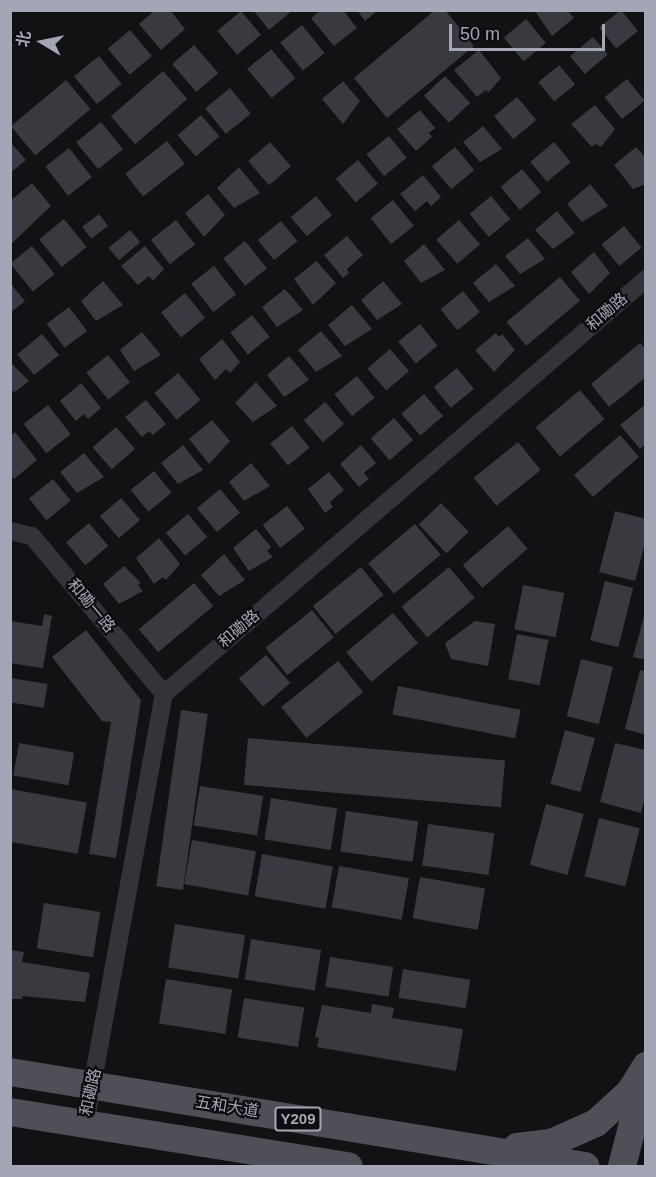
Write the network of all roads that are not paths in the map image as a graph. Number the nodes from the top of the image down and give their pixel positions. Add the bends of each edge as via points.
1 (645, 279) edge
2 (10, 531) edge
3 (164, 694) junction
4 (645, 1066) edge
5 (10, 1072) edge
6 (645, 1075) edge
7 (94, 1085) junction
8 (10, 1112) edge
9 (85, 1124) junction
10 (467, 1154) edge
11 (349, 1167) edge
12 (585, 1167) edge
13 (621, 1167) edge

1 - 3 street, 和磡路
2 - 3 street, 和磡一路 via 32,536
3 - 7 street, 和磡路
4 - 10 main road via 630,1092 596,1124 551,1143
5 - 7 main road, 五和大道 / Y209
6 - 13 main road
7 - 9 street, 和磡路
7 - 10 main road, 五和大道 / Y209
8 - 9 main road, Y209
9 - 11 main road, Y209
10 - 12 main road, 五和大道 / Y209

